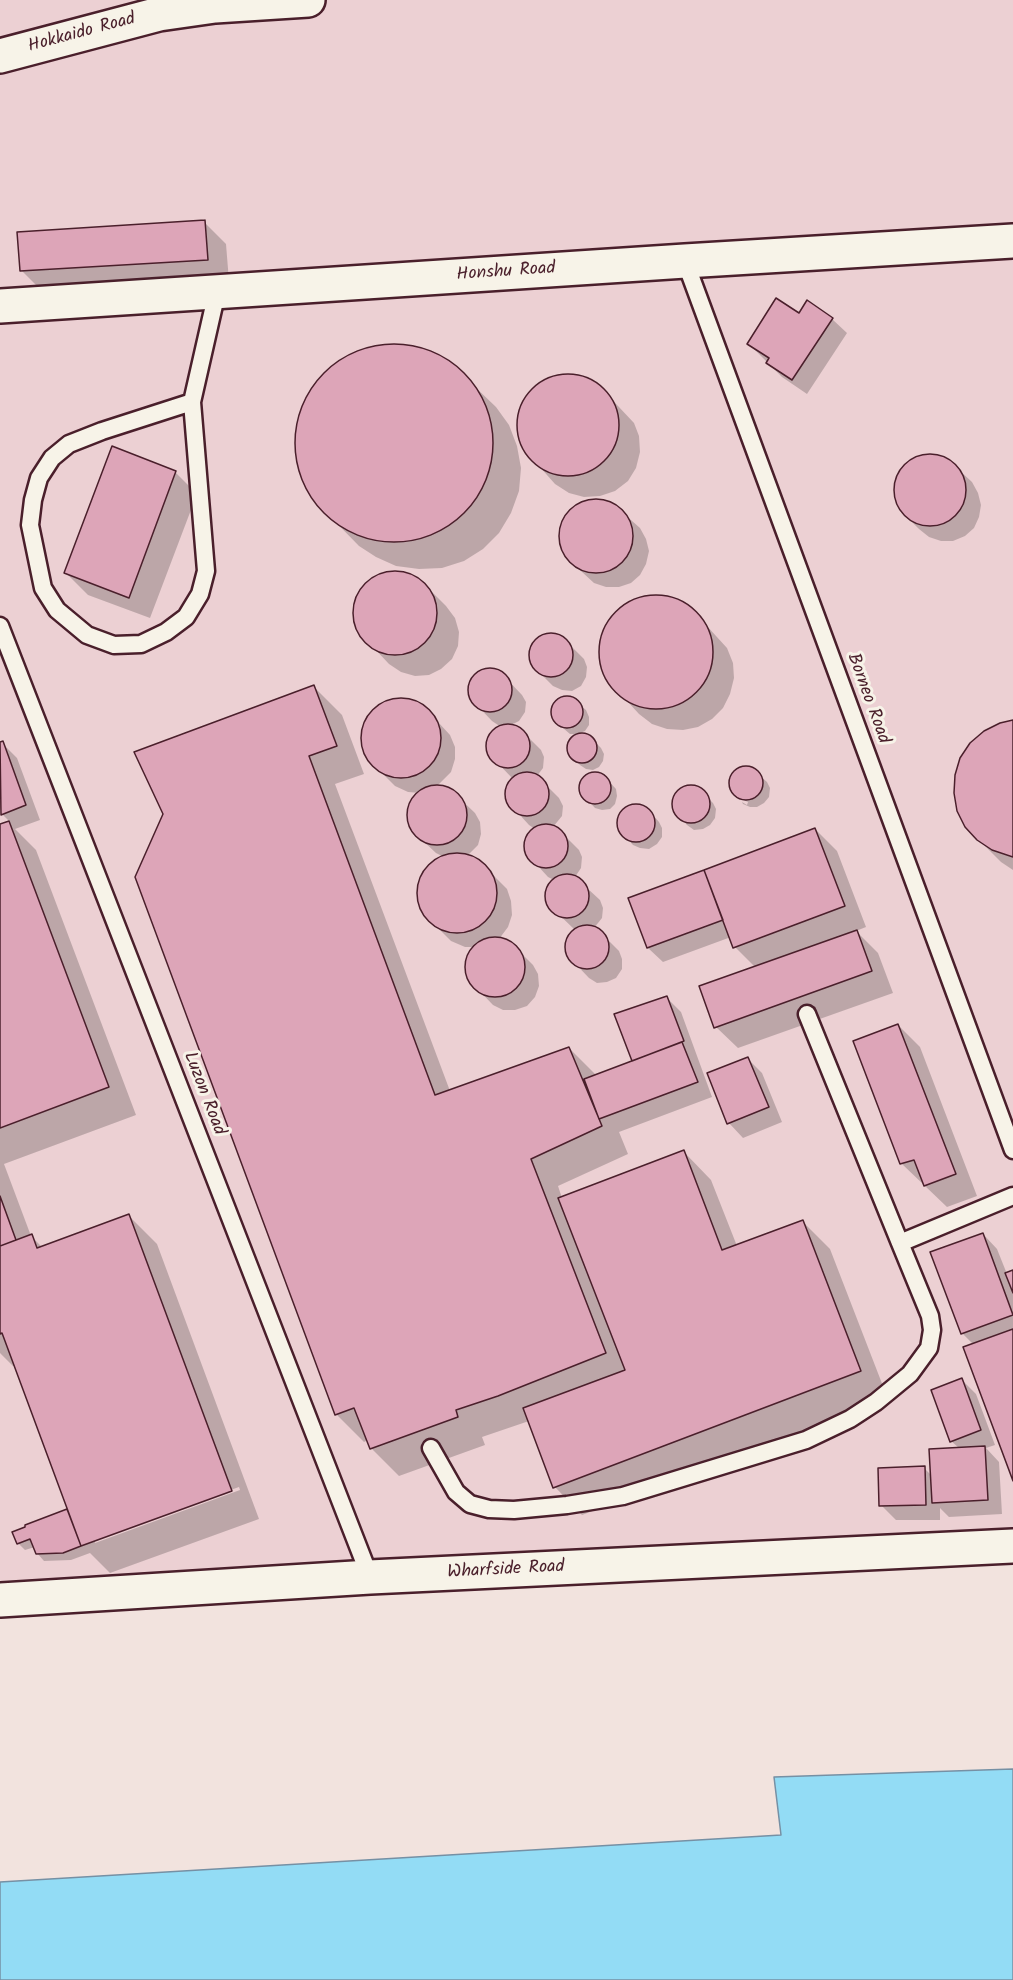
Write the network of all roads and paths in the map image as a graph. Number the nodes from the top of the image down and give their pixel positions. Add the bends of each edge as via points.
1 (308, 0) edge
2 (158, 7) edge
3 (0, 56) edge
4 (1013, 241) edge
5 (685, 261) junction
6 (217, 292) junction
7 (0, 306) edge
8 (192, 402) junction
9 (0, 626) edge
10 (807, 1014) dead end
11 (1013, 1150) edge
12 (1013, 1196) edge
13 (900, 1243) junction
14 (431, 1448) dead end
15 (1013, 1546) edge
16 (370, 1577) junction
17 (0, 1600) edge

1 - 2 street, Hokkaido Road
2 - 3 street, Hokkaido Road
4 - 5 street, Honshu Road
5 - 6 street, Honshu Road
5 - 11 lane, Borneo Road
6 - 7 street, Honshu Road
6 - 8 lane
8 - 8 lane via 206,571 200,594 186,616 166,632 141,644 114,645 87,635 57,610 43,588 30,525 39,478 52,458 69,444
9 - 16 lane, Luzon Road
10 - 13 lane
12 - 13 lane
13 - 14 lane via 930,1316 929,1348 910,1374 876,1402 806,1440 623,1497 514,1510 470,1504 456,1492
15 - 16 street, Wharfside Road
16 - 17 street, Wharfside Road

